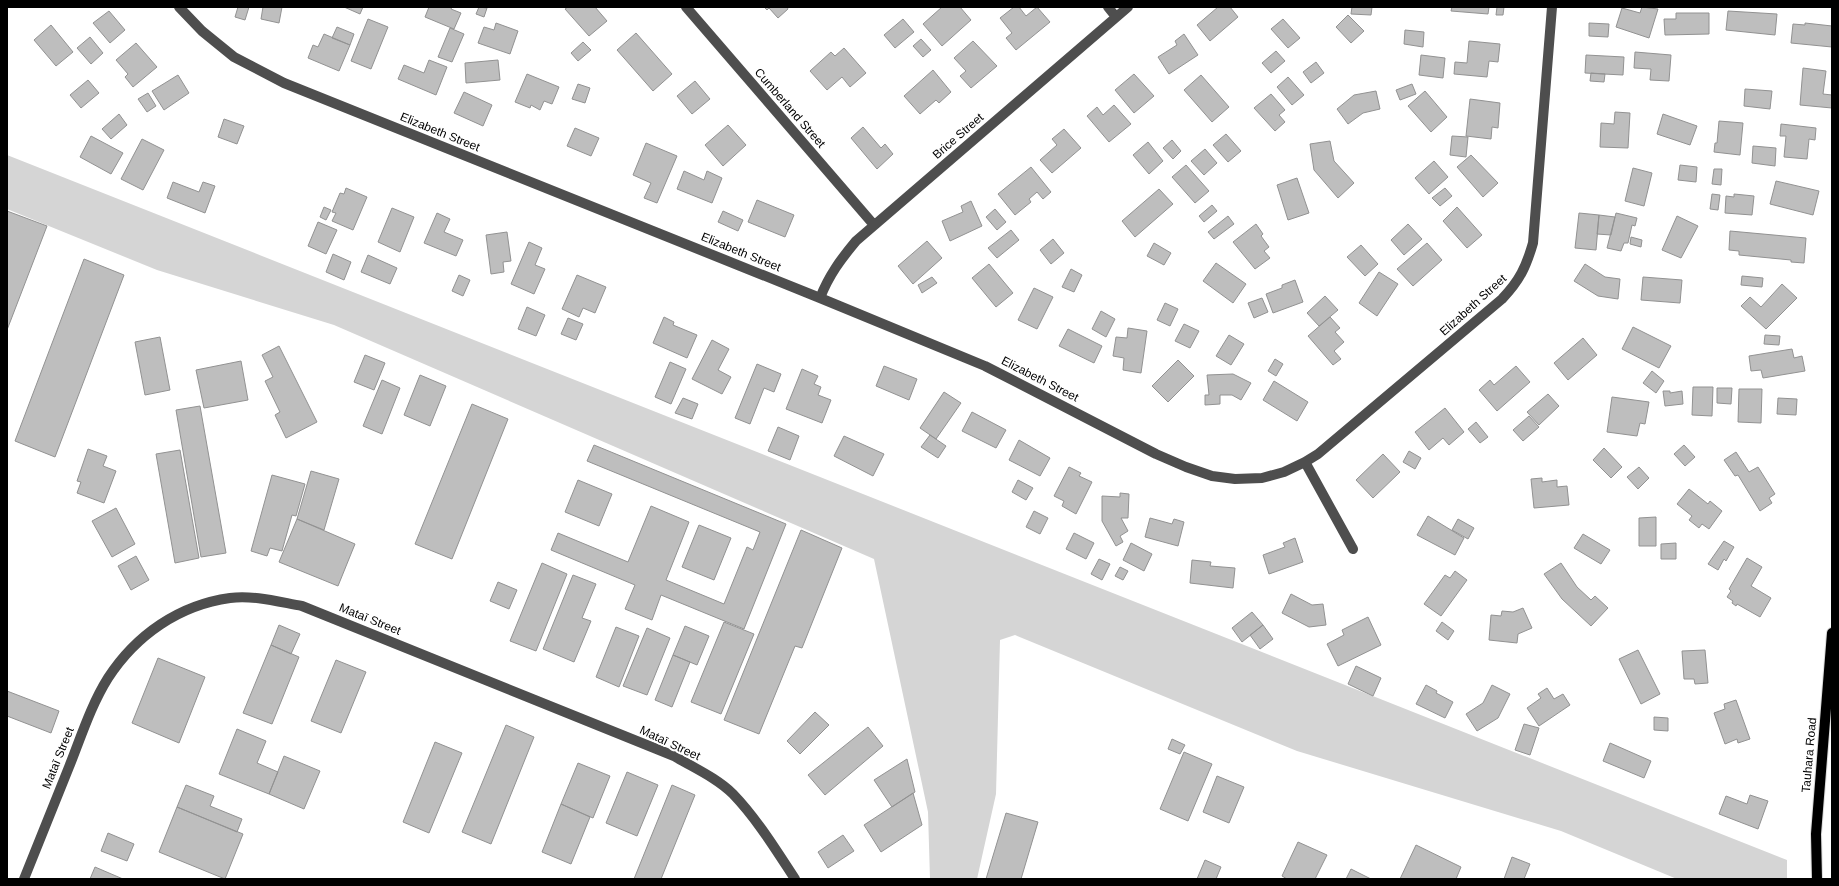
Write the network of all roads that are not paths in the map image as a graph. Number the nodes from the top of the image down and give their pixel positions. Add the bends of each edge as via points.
1 (179, 7) edge
2 (686, 7) edge
3 (1108, 7) edge
4 (1128, 7) edge
5 (1552, 7) edge
6 (1116, 17) junction
7 (874, 225) junction
8 (820, 298) junction
9 (1305, 462) junction
10 (1353, 548) dead end
11 (1832, 633) edge
12 (24, 879) edge
13 (795, 879) edge
14 (1817, 879) edge

1 - 8 street, Elizabeth Street via 202,31 234,57 284,83
2 - 7 street, Cumberland Street
3 - 6 street
4 - 6 street, Brice Street
5 - 9 street, Elizabeth Street via 1533,243 1527,265 1517,283 1496,304 1332,444
6 - 7 street, Brice Street
7 - 8 street, Brice Street via 839,261
8 - 9 street, Elizabeth Street via 985,366 1156,454 1212,476 1235,479 1262,478 1284,472
9 - 10 street
11 - 14 main road, Tauhara Road via 1816,834
12 - 13 street, Mataī Street via 89,717 108,678 133,646 163,621 192,608 231,598 259,599 302,606 674,756 715,780 733,794 762,829

